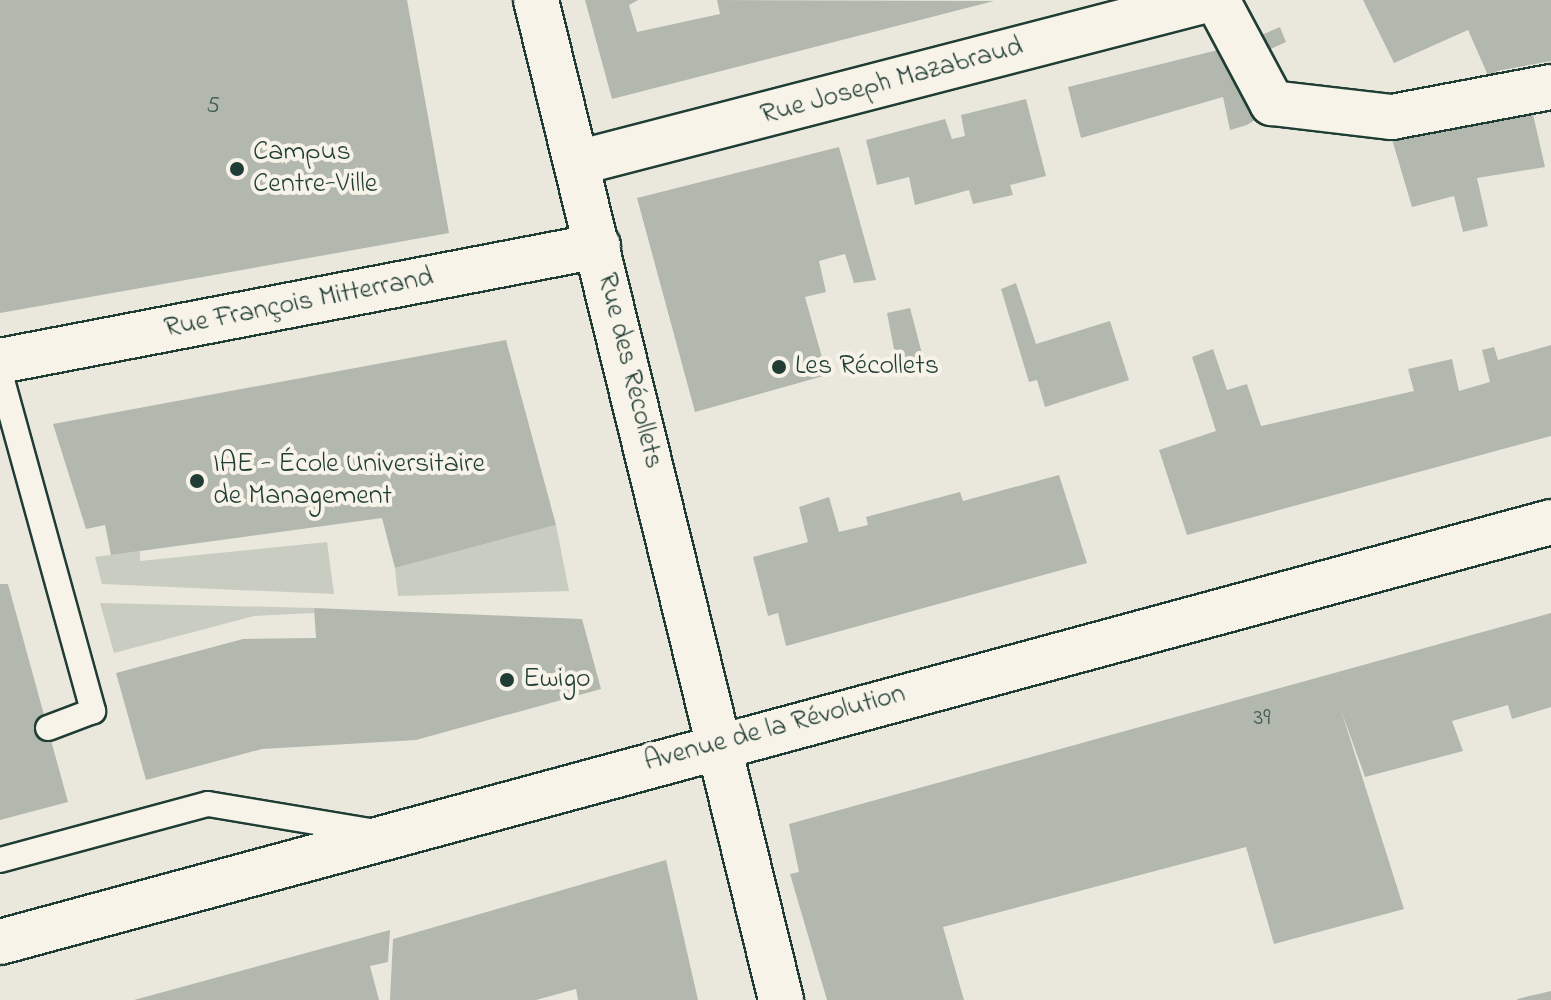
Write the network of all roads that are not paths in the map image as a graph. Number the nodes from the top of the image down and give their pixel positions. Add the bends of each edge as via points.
1 (536, 0) edge
2 (1207, 0) edge
3 (1217, 0) edge
4 (1551, 87) edge
5 (577, 163) junction
6 (598, 246) junction
7 (0, 361) edge
8 (0, 373) edge
9 (1551, 522) edge
10 (48, 728) dead end
11 (721, 741) junction
12 (393, 835) junction
13 (0, 860) edge
14 (0, 942) edge
15 (781, 1000) edge

1 - 5 street, Rue des Récollets
2 - 5 street, Rue Joseph Mazabraud
3 - 4 street via 1272,103 1392,117
5 - 6 street, Rue des Récollets
6 - 7 street, Rue François Mitterrand
6 - 11 street, Rue des Récollets
8 - 10 lane via 93,711
9 - 11 street, Avenue de la Révolution
11 - 12 street, Avenue de la Révolution
11 - 15 street, Rue des Récollets
12 - 13 lane via 208,804
12 - 14 street, Avenue de la Révolution

